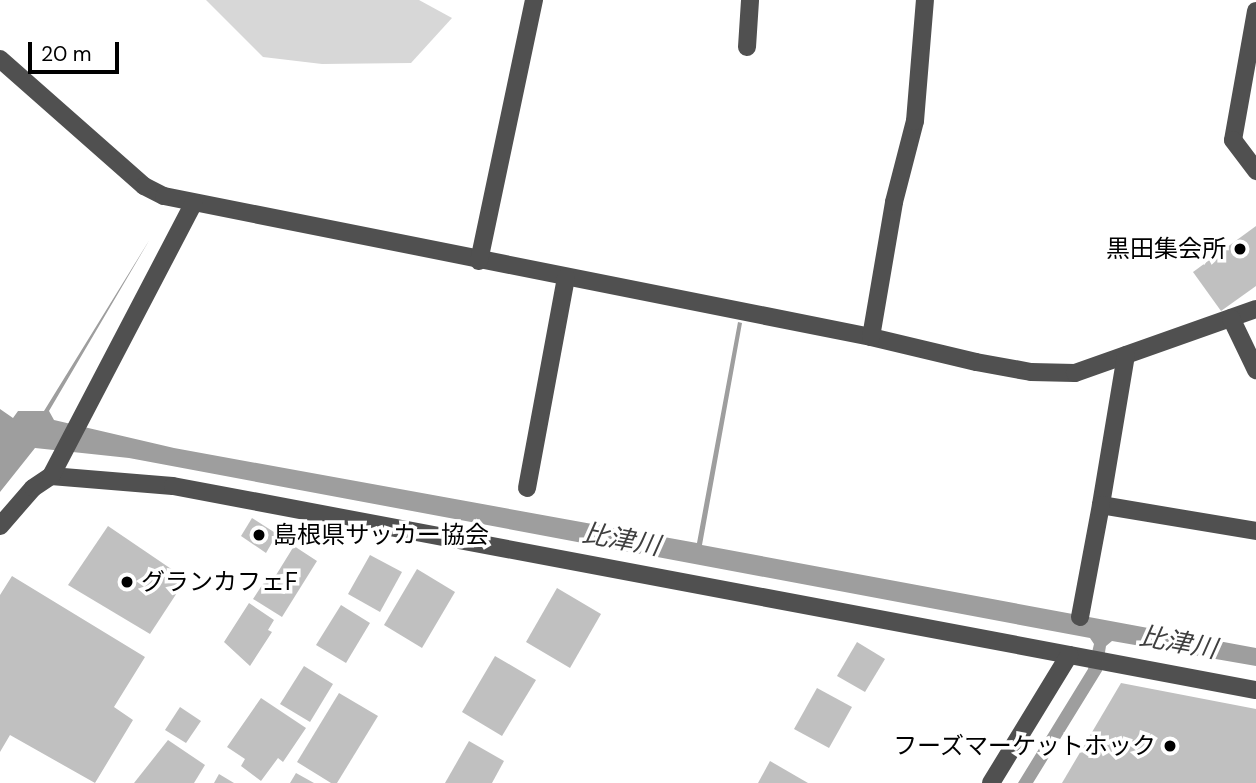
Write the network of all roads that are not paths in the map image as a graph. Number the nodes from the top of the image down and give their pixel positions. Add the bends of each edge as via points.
1 (534, 0) edge
2 (750, 0) edge
3 (925, 0) edge
4 (1256, 11) edge
5 (747, 47) dead end
6 (0, 60) edge
7 (1256, 171) edge
8 (193, 204) junction
9 (479, 261) junction
10 (566, 278) junction
11 (1256, 309) edge
12 (1231, 318) junction
13 (870, 337) junction
14 (1126, 355) junction
15 (1256, 370) edge
16 (51, 476) junction
17 (527, 488) dead end
18 (1101, 505) junction
19 (0, 526) edge
20 (1256, 531) edge
21 (1080, 617) dead end
22 (1076, 655) junction
23 (1256, 690) edge
24 (991, 783) edge

1 - 9 street
2 - 5 street
3 - 13 street via 915,121 894,202
4 - 7 street via 1233,140
6 - 8 street via 144,186
8 - 9 street
8 - 16 street
9 - 10 street
10 - 13 street
10 - 17 street
11 - 12 street
12 - 14 street
12 - 15 street
13 - 14 street via 1054,375
14 - 18 street
16 - 19 street via 33,488
16 - 22 street via 173,486
18 - 20 street
18 - 21 street
22 - 23 street
22 - 24 street

